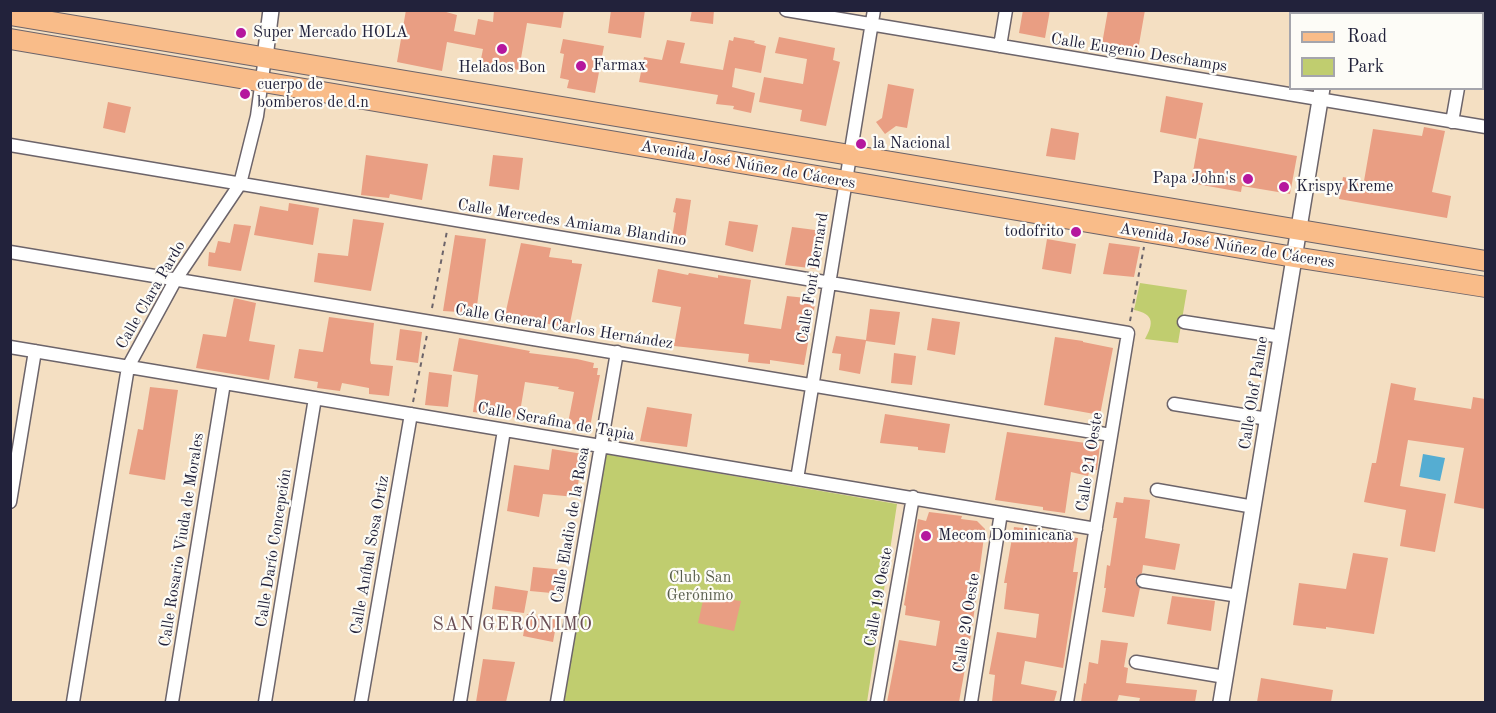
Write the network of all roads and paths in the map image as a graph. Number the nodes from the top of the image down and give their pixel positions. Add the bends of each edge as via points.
1 (271, 10) edge
2 (786, 10) edge
3 (874, 10) edge
4 (1006, 10) edge
5 (10, 15) edge
6 (872, 25) junction
7 (10, 39) edge
8 (1000, 46) junction
9 (265, 57) junction
10 (261, 82) junction
11 (1289, 89) edge
12 (1294, 90) edge
13 (1458, 90) edge
14 (1321, 94) edge
15 (1452, 122) junction
16 (1485, 127) edge
17 (10, 146) edge
18 (850, 155) junction
19 (845, 181) junction
20 (240, 184) junction
21 (1298, 229) junction
22 (1146, 232) junction
23 (10, 252) edge
24 (1294, 257) junction
25 (1485, 261) edge
26 (176, 279) junction
27 (830, 283) junction
28 (1485, 287) edge
29 (1185, 322) dead end
30 (1128, 333) junction
31 (1282, 337) junction
32 (10, 347) edge
33 (35, 351) junction
34 (617, 352) junction
35 (129, 367) junction
36 (224, 383) junction
37 (813, 385) junction
38 (315, 398) junction
39 (1174, 404) dead end
40 (411, 414) junction
41 (1268, 419) junction
42 (504, 430) junction
43 (1112, 435) junction
44 (601, 446) junction
45 (797, 479) junction
46 (1157, 490) dead end
47 (913, 497) junction
48 (10, 502) edge
49 (1254, 507) junction
50 (1001, 513) junction
51 (1096, 528) junction
52 (1143, 581) dead end
53 (1239, 596) junction
54 (1136, 662) dead end
55 (1225, 677) junction
56 (74, 702) edge
57 (172, 702) edge
58 (265, 702) edge
59 (362, 702) edge
60 (460, 702) edge
61 (557, 702) edge
62 (877, 702) edge
63 (971, 702) edge
64 (1067, 702) edge
65 (1221, 702) edge

1 - 9 street
2 - 6 street, Calle Eugenio Deschamps
3 - 6 street, Calle Font Bernard
4 - 8 street
5 - 9 main road, Avenida José Núñez de Cáceres
6 - 8 street, Calle Eugenio Deschamps
6 - 18 street, Calle Font Bernard
7 - 10 main road, Avenida José Núñez de Cáceres
8 - 11 street, Calle Eugenio Deschamps
9 - 10 street, Calle Clara Pardo
9 - 18 main road, Avenida José Núñez de Cáceres
10 - 19 main road, Avenida José Núñez de Cáceres
10 - 20 street, Calle Clara Pardo
12 - 14 street, Calle Eugenio Deschamps
13 - 15 street
14 - 15 street, Calle Eugenio Deschamps
14 - 21 street, Calle Olof Palme
15 - 16 street, Calle Eugenio Deschamps
17 - 20 street, Calle Mercedes Amiama Blandino
18 - 19 street, Calle Font Bernard
18 - 21 main road, Avenida José Núñez de Cáceres
19 - 22 main road, Avenida José Núñez de Cáceres
19 - 27 street, Calle Font Bernard
20 - 26 street, Calle Clara Pardo
20 - 27 street, Calle Mercedes Amiama Blandino
21 - 24 street, Calle Olof Palme
21 - 25 main road, Avenida José Núñez de Cáceres
22 - 24 main road, Avenida José Núñez de Cáceres
22 - 30 path
23 - 26 street, Calle General Carlos Hernández
24 - 28 main road, Avenida José Núñez de Cáceres
24 - 31 street, Calle Olof Palme
26 - 34 street, Calle General Carlos Hernández
26 - 35 street, Calle Clara Pardo
27 - 30 street, Calle Mercedes Amiama Blandino
27 - 37 street, Calle Font Bernard
29 - 31 street
30 - 43 street, Calle 21 Oeste
31 - 41 street, Calle Olof Palme
32 - 33 street, Calle Serafina de Tapia
33 - 35 street, Calle Serafina de Tapia
33 - 48 street
34 - 37 street, Calle General Carlos Hernández
34 - 44 street, Calle Eladio de la Rosa
35 - 36 street, Calle Serafina de Tapia
35 - 56 street, Calle Clara Pardo
36 - 38 street, Calle Serafina de Tapia
36 - 57 street, Calle Rosario Viuda de Morales
37 - 43 street, Calle General Carlos Hernández
37 - 45 street, Calle Font Bernard
38 - 40 street, Calle Serafina de Tapia
38 - 58 street, Calle Darío Concepción
39 - 41 street
40 - 42 street, Calle Serafina de Tapia
40 - 59 street, Calle Aníbal Sosa Ortiz
41 - 49 street, Calle Olof Palme
42 - 44 street, Calle Serafina de Tapia
42 - 60 street
43 - 51 street, Calle 21 Oeste
44 - 45 street, Calle Serafina de Tapia
44 - 61 street, Calle Eladio de la Rosa
45 - 47 street, Calle Serafina de Tapia
46 - 49 street
47 - 50 street, Calle Serafina de Tapia
47 - 62 street, Calle 19 Oeste
49 - 53 street, Calle Olof Palme
50 - 51 street, Calle Serafina de Tapia
50 - 63 street, Calle 20 Oeste
51 - 64 street, Calle 21 Oeste
52 - 53 street
53 - 55 street, Calle Olof Palme
54 - 55 street
55 - 65 street, Calle Olof Palme

